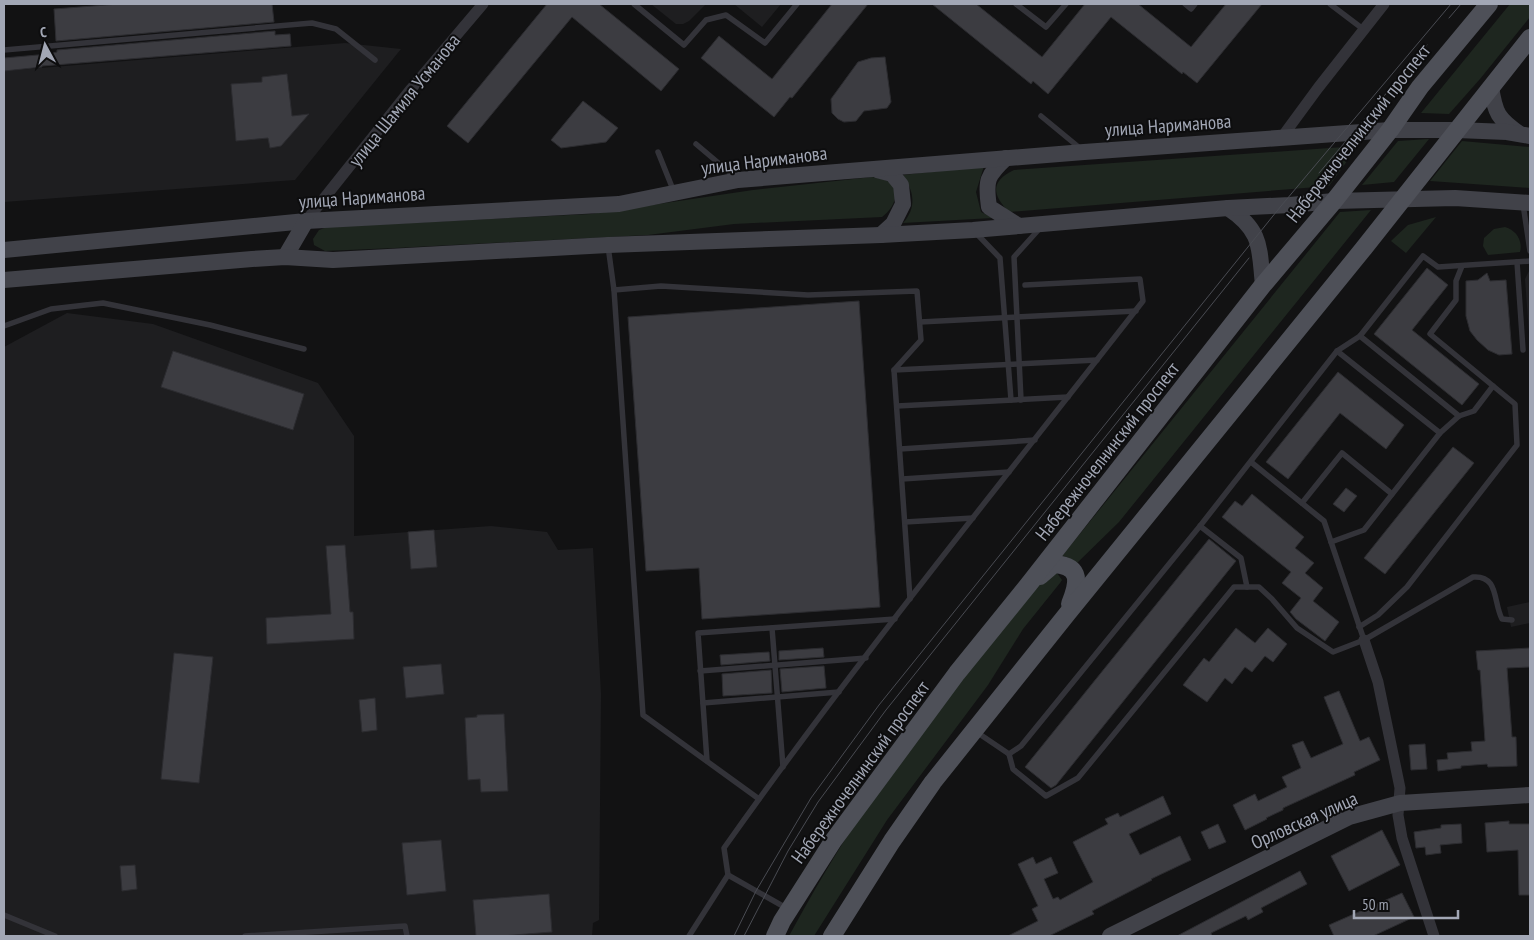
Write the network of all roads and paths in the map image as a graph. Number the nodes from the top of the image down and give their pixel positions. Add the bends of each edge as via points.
1 (482, 4) edge
2 (634, 4) edge
3 (797, 4) edge
4 (1016, 4) edge
5 (1066, 4) edge
6 (1185, 4) edge
7 (1195, 4) edge
8 (1330, 4) edge
9 (1384, 4) edge
10 (1489, 4) edge
11 (1363, 29) junction
12 (1530, 38) edge
13 (4, 50) edge
14 (375, 60) dead end
15 (1491, 87) junction
16 (1041, 116) dead end
17 (1390, 130) junction
18 (1457, 130) junction
19 (1525, 135) edge
20 (1282, 137) junction
21 (696, 144) dead end
22 (658, 152) dead end
23 (1084, 152) junction
24 (1006, 158) junction
25 (872, 169) junction
26 (738, 180) junction
27 (674, 193) junction
28 (1404, 198) junction
29 (1334, 200) junction
30 (1526, 202) edge
31 (1228, 208) junction
32 (306, 221) junction
33 (1044, 224) junction
34 (1019, 226) junction
35 (973, 230) junction
36 (882, 235) junction
37 (608, 245) junction
38 (4, 250) edge
39 (1530, 251) edge
40 (285, 257) junction
41 (1530, 261) edge
42 (1517, 262) junction
43 (1462, 266) junction
44 (4, 280) edge
45 (1025, 285) dead end
46 (1263, 286) junction
47 (614, 290) junction
48 (1136, 311) junction
49 (1016, 317) junction
50 (1006, 318) junction
51 (920, 322) junction
52 (4, 326) edge
53 (1360, 336) junction
54 (304, 349) dead end
55 (1523, 350) dead end
56 (1337, 351) junction
57 (1097, 360) junction
58 (1009, 364) junction
59 (1019, 364) junction
60 (894, 370) junction
61 (1493, 386) junction
62 (1068, 398) junction
63 (1012, 400) junction
64 (1021, 400) junction
65 (897, 406) junction
66 (1459, 416) junction
67 (1440, 433) junction
68 (1035, 440) junction
69 (900, 449) junction
70 (1250, 462) junction
71 (1009, 472) junction
72 (902, 479) junction
73 (1392, 494) junction
74 (1302, 503) junction
75 (973, 518) junction
76 (905, 522) junction
77 (1200, 526) junction
78 (1331, 542) junction
79 (1029, 584) junction
80 (1247, 587) junction
81 (910, 599) junction
82 (1067, 614) junction
83 (895, 619) junction
84 (1512, 620) dead end
85 (1359, 627) junction
86 (772, 628) junction
87 (1364, 640) junction
88 (866, 658) junction
89 (775, 665) junction
90 (700, 671) junction
91 (840, 692) junction
92 (777, 697) junction
93 (703, 703) junction
94 (974, 730) junction
95 (1009, 754) junction
96 (707, 761) junction
97 (783, 767) junction
98 (1530, 795) edge
99 (758, 799) junction
100 (1400, 803) junction
101 (728, 875) junction
102 (790, 910) junction
103 (4, 915) edge
104 (55, 936) edge
105 (245, 936) edge
106 (407, 936) edge
107 (689, 936) edge
108 (775, 936) edge
109 (832, 936) edge
110 (1110, 936) edge
111 (1434, 936) edge

1 - 32 street, улица Шамиля Усманова
2 - 3 lane via 684,45 706,20 726,15 765,43
4 - 5 lane via 1046,28
6 - 7 lane via 1191,9
8 - 11 lane
9 - 11 street
10 - 17 main road, Набережночелнинский проспект
11 - 20 street
12 - 15 main road
13 - 14 lane via 312,23 336,29
15 - 18 main road
15 - 19 main road via 1500,118
16 - 23 lane
17 - 18 main road, улица Нариманова
17 - 20 main road, улица Нариманова
17 - 29 main road, Набережночелнинский проспект
18 - 19 main road, улица Нариманова
18 - 28 main road
20 - 23 main road, улица Нариманова
21 - 26 lane
22 - 27 lane
23 - 24 main road, улица Нариманова
24 - 25 main road, улица Нариманова
24 - 34 main road via 992,172 986,187 989,207
25 - 26 main road, улица Нариманова
25 - 36 main road via 892,174 901,186 903,204 893,224
26 - 27 main road, улица Нариманова
27 - 32 main road, улица Нариманова via 619,204
28 - 29 main road
28 - 30 main road
28 - 82 main road
29 - 31 main road via 1290,206
29 - 46 main road, Набережночелнинский проспект
30 - 39 lane
31 - 33 main road
31 - 46 main road via 1239,215 1256,236
32 - 38 main road, улица Нариманова
32 - 40 main road
33 - 34 main road
33 - 49 lane via 1014,257
34 - 35 main road
35 - 36 main road
35 - 50 lane via 1000,258
36 - 37 main road
37 - 40 main road via 333,260
37 - 47 lane
40 - 44 main road
41 - 42 lane
42 - 43 lane
42 - 55 lane
43 - 53 lane via 1438,266 1423,256
43 - 61 lane via 1456,281 1456,300 1430,334
45 - 48 lane via 1140,279 1144,301
46 - 79 main road, Набережночелнинский проспект
47 - 51 lane via 661,286 808,295 917,292
47 - 96 lane via 643,715
48 - 49 lane
48 - 57 lane
49 - 50 lane
49 - 59 lane
50 - 51 lane
50 - 58 lane
51 - 60 lane via 921,340
52 - 54 lane via 51,310 103,303 210,324
53 - 56 lane
53 - 66 lane
56 - 67 lane
56 - 70 lane
57 - 59 lane
57 - 62 lane
58 - 59 lane
58 - 60 lane
58 - 63 lane
59 - 64 lane
60 - 65 lane
61 - 66 lane via 1474,411
61 - 85 lane via 1515,404 1518,445 1407,587 1378,615
62 - 64 lane
62 - 68 lane
63 - 64 lane
63 - 65 lane
65 - 69 lane
66 - 67 lane
67 - 73 lane
68 - 69 lane
68 - 71 lane
69 - 72 lane
70 - 74 lane
70 - 77 lane
71 - 72 lane
71 - 75 lane
72 - 76 lane
73 - 74 lane via 1342,453
73 - 78 lane via 1364,530
74 - 78 lane via 1324,521
75 - 76 lane
75 - 81 lane
76 - 81 lane
77 - 80 lane via 1241,558
77 - 95 lane via 1021,746
78 - 85 lane
79 - 82 main road via 1054,564 1064,565 1074,573 1077,585
79 - 102 main road, Набережночелнинский проспект via 890,762 833,841
80 - 87 lane via 1259,587 1297,628 1333,652
80 - 95 lane via 1234,587 1078,778 1046,796 1013,769
81 - 83 lane
82 - 94 main road
83 - 86 lane
83 - 88 lane
84 - 87 lane via 1502,619 1488,579 1473,577
85 - 87 lane
86 - 89 lane
86 - 90 lane via 698,633
87 - 100 street via 1378,682 1400,788
88 - 89 lane
88 - 91 lane
89 - 90 lane
89 - 92 lane
90 - 93 lane
91 - 92 lane
91 - 97 lane
92 - 93 lane
92 - 97 lane
93 - 96 lane
94 - 95 lane
94 - 109 main road via 892,841
96 - 99 lane
97 - 99 lane
98 - 100 main road, Орловская улица
99 - 101 lane via 724,848
100 - 110 main road, Орловская улица via 1349,817
100 - 111 street via 1398,815 1402,838
101 - 102 lane
101 - 107 lane
102 - 108 main road, Набережночелнинский проспект
103 - 104 lane
105 - 106 lane via 405,926

